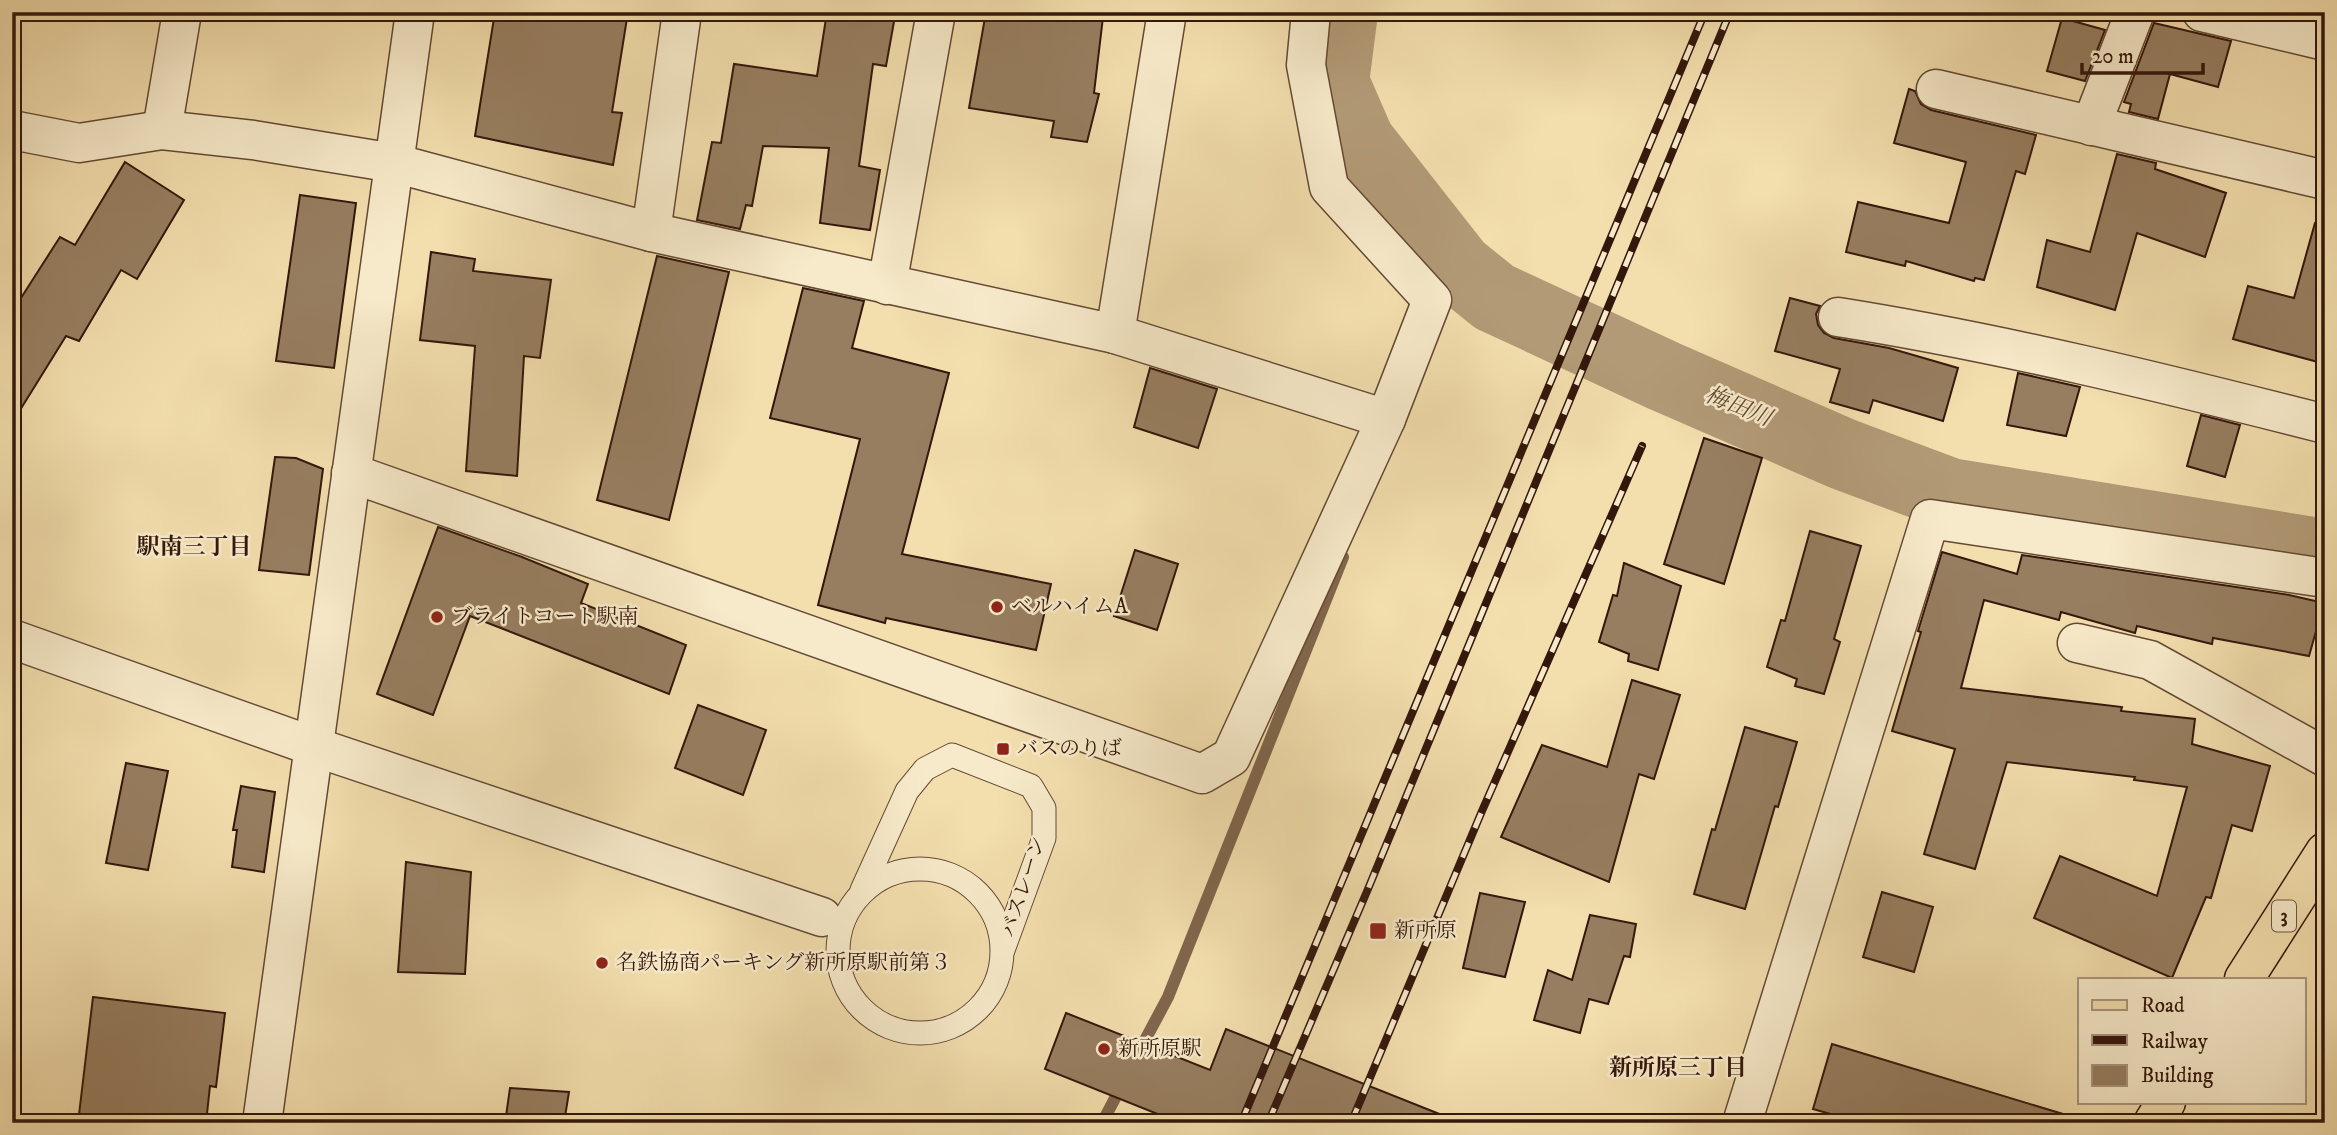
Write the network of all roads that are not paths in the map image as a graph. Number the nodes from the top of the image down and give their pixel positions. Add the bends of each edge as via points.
1 (182, 12) edge
2 (415, 12) edge
3 (682, 12) edge
4 (936, 12) edge
5 (1167, 12) edge
6 (1311, 12) edge
7 (2135, 12) edge
8 (2202, 12) edge
9 (2325, 41) edge
10 (1937, 89) dead end
11 (2091, 126) junction
12 (12, 130) edge
13 (162, 130) junction
14 (394, 163) junction
15 (2325, 180) edge
16 (651, 232) junction
17 (887, 285) junction
18 (1838, 317) dead end
19 (1115, 334) junction
20 (1386, 419) junction
21 (2325, 424) edge
22 (351, 472) junction
23 (2325, 579) edge
24 (12, 639) edge
25 (2077, 643) dead end
26 (315, 747) junction
27 (2325, 757) edge
28 (2325, 852) edge
29 (844, 913) junction
30 (1002, 952) junction
31 (2245, 978) edge
32 (2165, 1104) edge
33 (262, 1123) edge
34 (1742, 1123) edge
35 (2153, 1123) edge

1 - 13 street
2 - 14 street
3 - 16 street
4 - 17 street
5 - 19 street
6 - 20 street via 1306,65 1329,187 1432,300
7 - 11 street
8 - 9 street
10 - 11 street
11 - 15 street
12 - 13 street via 79,142
13 - 14 street
14 - 16 street
14 - 22 street
16 - 17 street
17 - 19 street
18 - 21 street via 2098,368
19 - 20 street
20 - 22 street via 1231,757 1202,774
22 - 26 street
23 - 34 street via 1930,519
24 - 26 street
25 - 27 street via 2150,660
26 - 29 street
26 - 33 street
28 - 31 main road, 3
29 - 30 lane via 883,877 910,868 938,870 964,881 985,900 998,924
29 - 30 lane via 839,968 848,993 865,1013 888,1027 913,1033 940,1031 964,1021 984,1003 996,980
29 - 30 lane, バスレーン via 906,790 925,769 952,755 1031,786 1044,808 1044,838
32 - 35 main road

